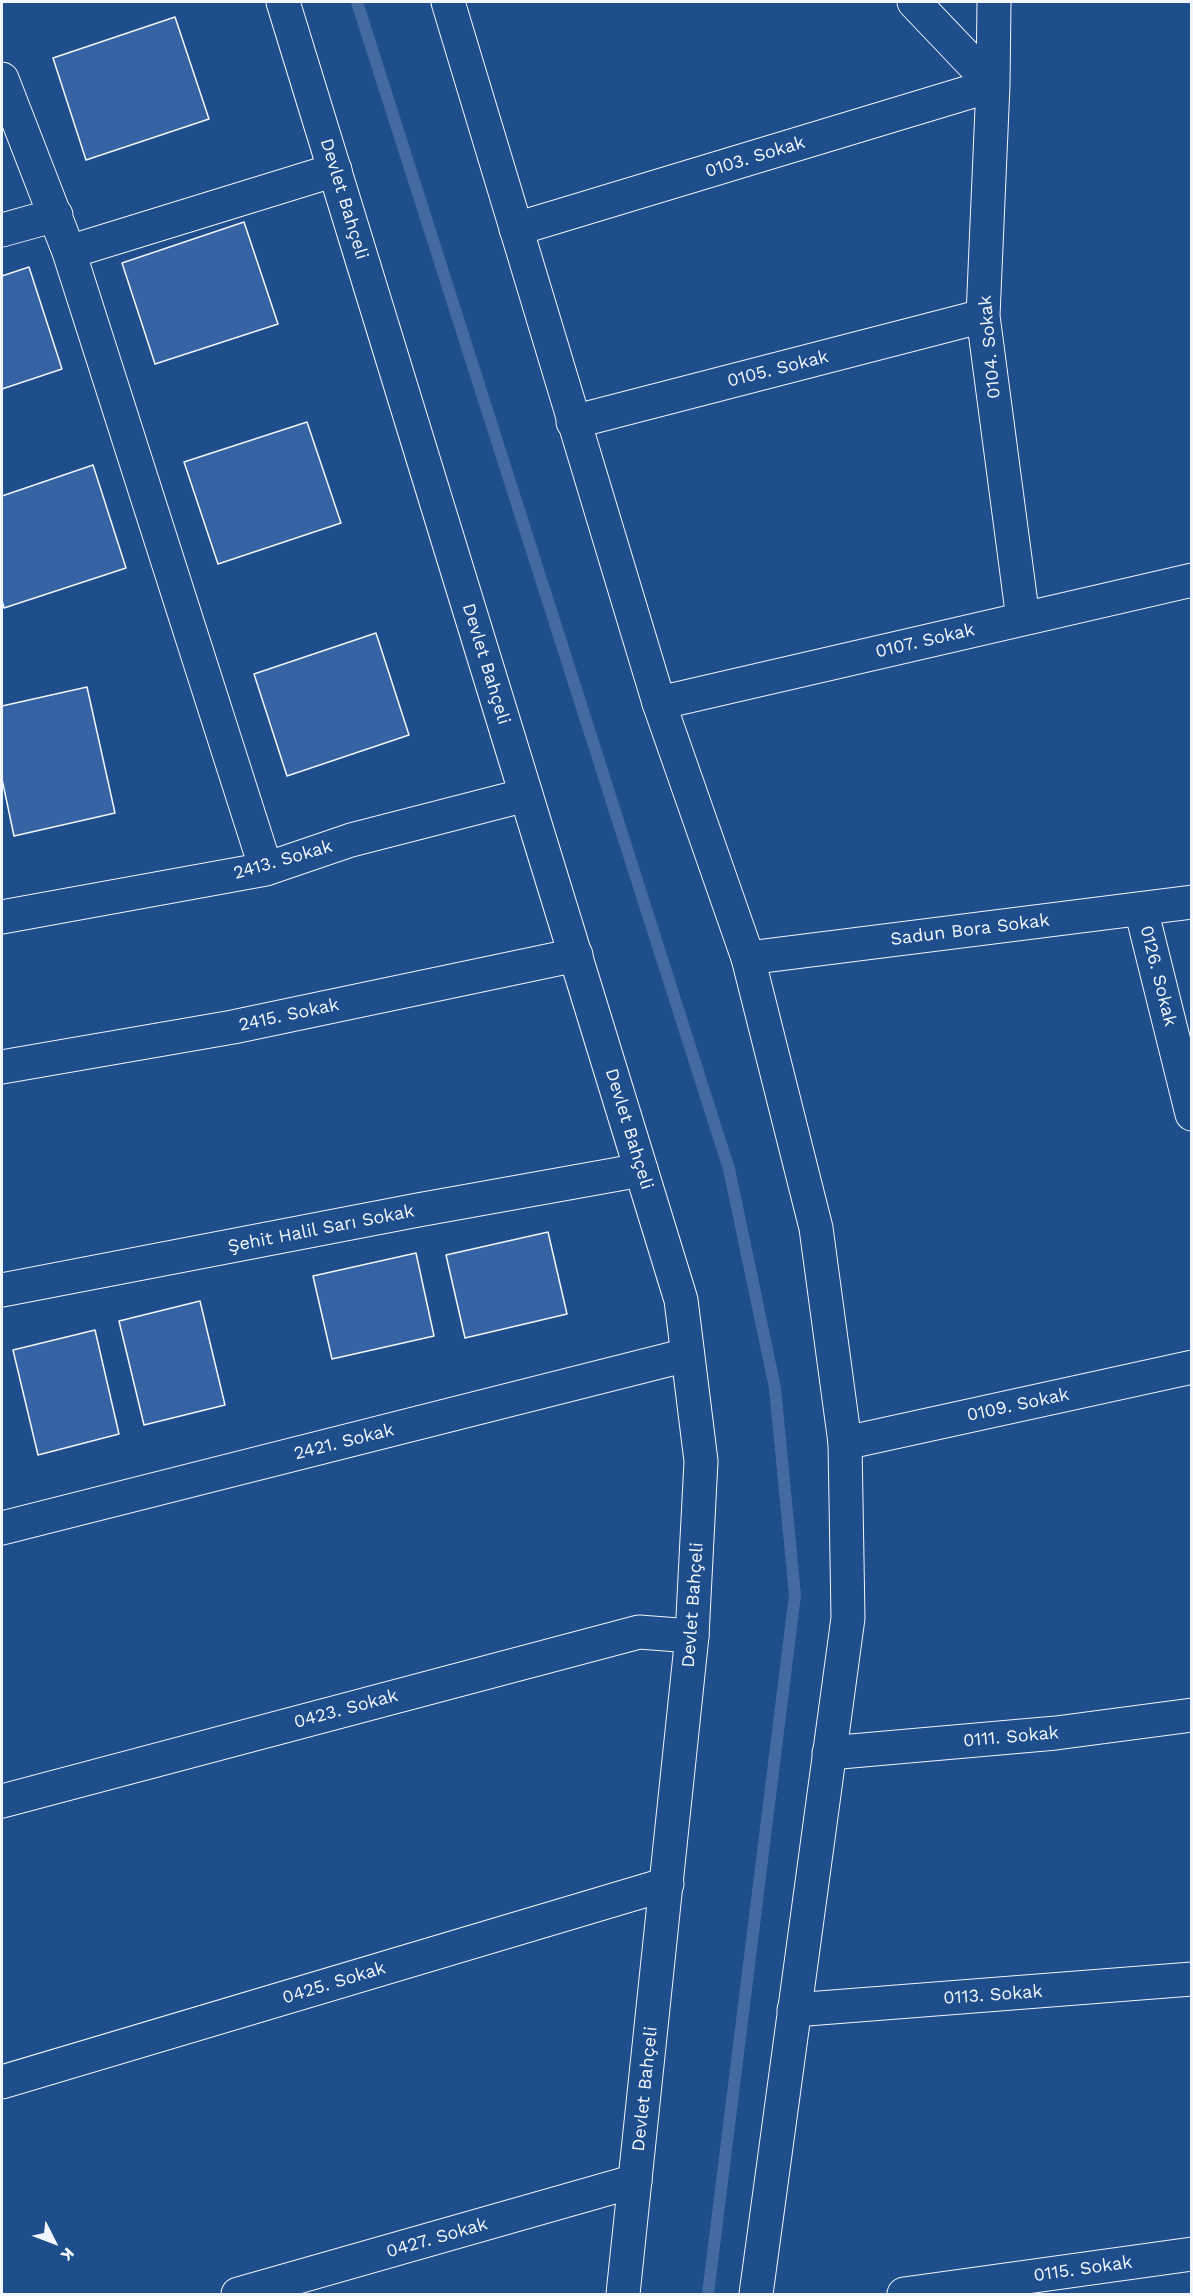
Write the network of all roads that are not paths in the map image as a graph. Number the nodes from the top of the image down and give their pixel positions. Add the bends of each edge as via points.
1 (284, 2) edge
2 (448, 2) edge
3 (914, 2) edge
4 (994, 2) edge
5 (2, 79) edge
6 (993, 85) junction
7 (335, 170) junction
8 (56, 215) junction
9 (516, 229) junction
10 (2, 230) edge
11 (69, 252) junction
12 (983, 316) junction
13 (573, 422) junction
14 (1191, 580) edge
15 (1023, 619) junction
16 (659, 703) junction
17 (526, 795) junction
18 (266, 869) junction
19 (1191, 902) edge
20 (1141, 909) junction
21 (2, 917) edge
22 (576, 955) junction
23 (748, 958) junction
24 (2, 1067) edge
25 (1191, 1114) edge
26 (641, 1170) junction
27 (2, 1290) edge
28 (687, 1355) junction
29 (1191, 1367) edge
30 (845, 1443) junction
31 (2, 1528) edge
32 (692, 1636) junction
33 (1191, 1715) edge
34 (830, 1753) junction
35 (2, 1801) edge
36 (667, 1884) junction
37 (1191, 1979) edge
38 (794, 2010) junction
39 (2, 2082) edge
40 (635, 2181) junction
41 (1191, 2254) edge
42 (962, 2290) edge
43 (238, 2295) edge
44 (623, 2295) edge
45 (756, 2295) edge
46 (904, 2295) edge

1 - 7 street, Devlet Bahçeli
2 - 9 street
3 - 6 street
4 - 6 street, 0104. Sokak
5 - 8 street
6 - 9 street, 0103. Sokak
6 - 12 street, 0104. Sokak
7 - 11 street
7 - 17 street, Devlet Bahçeli
8 - 10 street
8 - 11 street
9 - 13 street
11 - 18 street
12 - 13 street, 0105. Sokak
12 - 15 street, 0104. Sokak
13 - 16 street
14 - 15 street, 0107. Sokak
15 - 16 street, 0107. Sokak
16 - 23 street
17 - 18 street, 2413. Sokak via 351,840
17 - 22 street, Devlet Bahçeli
18 - 21 street, 2413. Sokak
19 - 20 street, Sadun Bora Sokak
20 - 23 street, Sadun Bora Sokak
20 - 25 street, 0126. Sokak
22 - 24 street, 2415. Sokak via 233,1027
22 - 26 street, Devlet Bahçeli
23 - 30 street via 816,1228
26 - 27 street, Şehit Halil Sarı Sokak
26 - 28 street, Devlet Bahçeli via 681,1300
28 - 31 street, 2421. Sokak
28 - 32 street, Devlet Bahçeli via 701,1461
29 - 30 street, 0109. Sokak
30 - 34 street via 848,1618
32 - 35 street, 0423. Sokak via 639,1632
32 - 36 street, Devlet Bahçeli
33 - 34 street, 0111. Sokak via 1056,1733
34 - 38 street
36 - 39 street, 0425. Sokak
36 - 40 street, Devlet Bahçeli
37 - 38 street, 0113. Sokak
38 - 45 street
40 - 43 street, 0427. Sokak
40 - 44 street, Devlet Bahçeli
41 - 42 street, 0115. Sokak
42 - 46 street, 0115. Sokak

